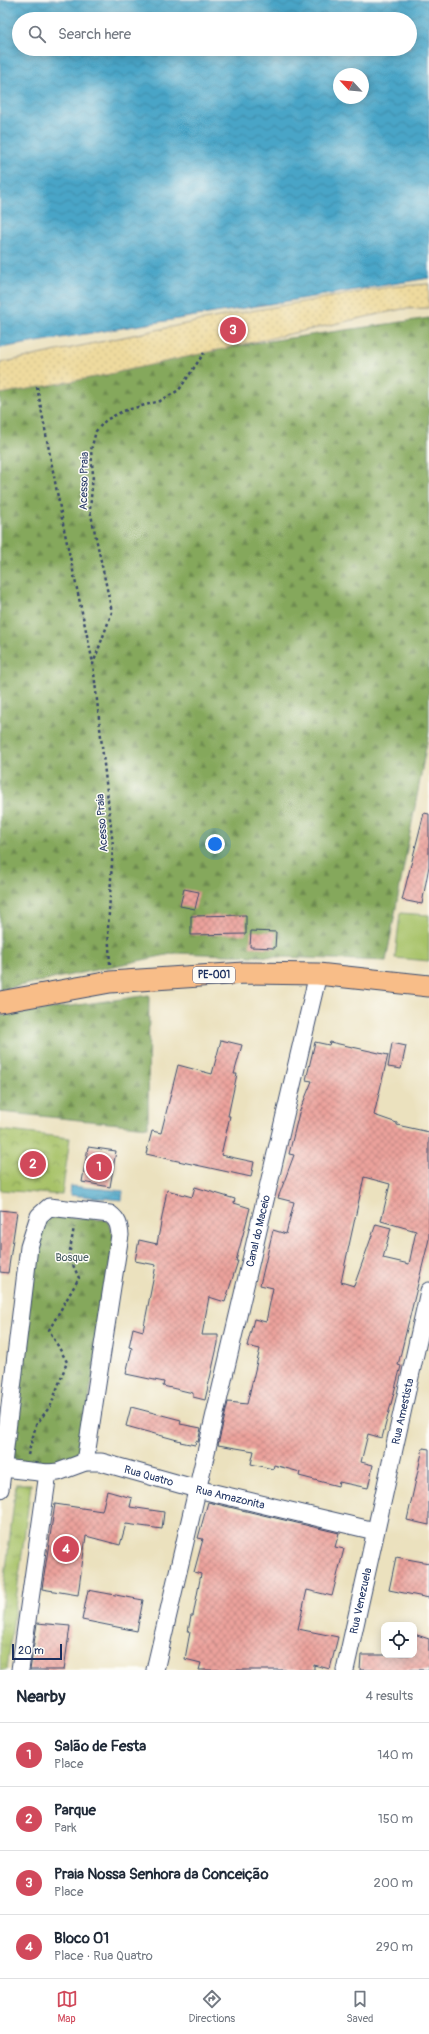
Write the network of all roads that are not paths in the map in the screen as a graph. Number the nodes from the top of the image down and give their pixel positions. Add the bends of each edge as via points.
1 (318, 974) junction
2 (429, 986) edge
3 (0, 1002) edge
4 (429, 1291) edge
5 (93, 1462) junction
6 (3, 1468) junction
7 (48, 1473) junction
8 (0, 1489) edge
9 (197, 1489) junction
10 (375, 1531) junction
11 (20, 1670) edge
12 (155, 1670) edge
13 (345, 1670) edge

1 - 2 main road, PE-001
1 - 3 main road, PE-001 via 244,973 110,982
1 - 9 street, Canal do Maceio
4 - 10 street, Rua Amestista
5 - 6 street via 120,1235 117,1219 110,1214 49,1207 39,1216 29,1247
5 - 7 street
5 - 9 street, Rua Quatro
6 - 7 street
6 - 8 street
7 - 11 street
9 - 10 street, Rua Amazonita
9 - 12 street, Rua Amazonita
10 - 13 street, Rua Venezuela

